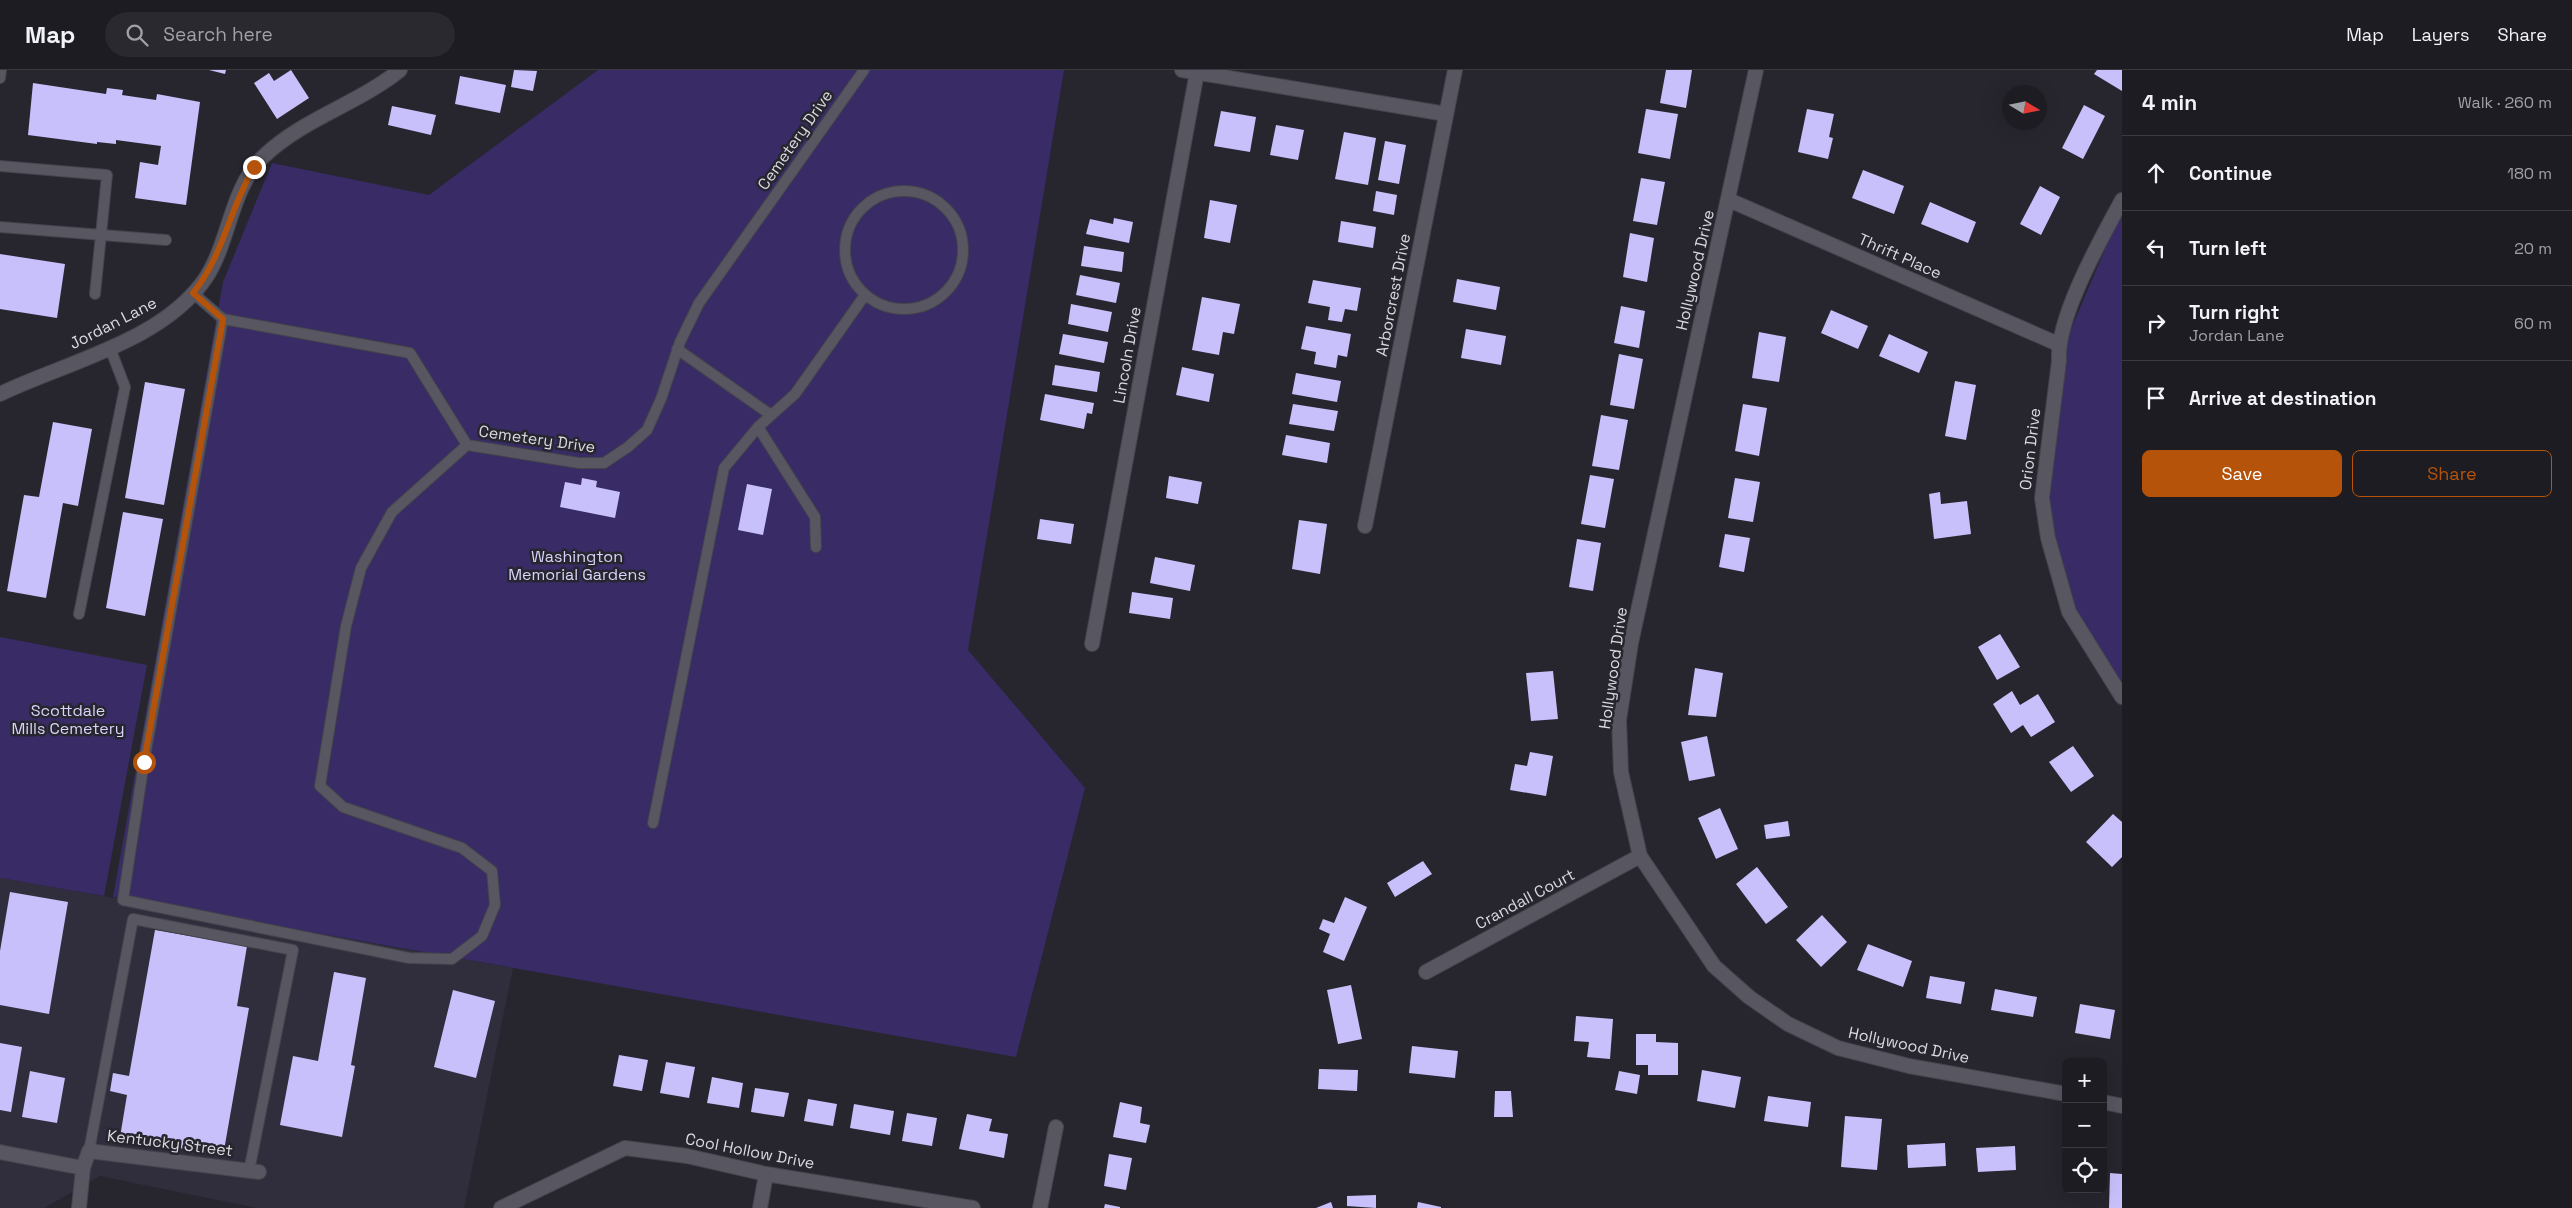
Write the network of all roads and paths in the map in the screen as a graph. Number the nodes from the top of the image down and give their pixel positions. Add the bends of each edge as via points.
1 (1, 70) edge
2 (400, 70) edge
3 (864, 70) edge
4 (1182, 70) edge
5 (1455, 70) edge
6 (1756, 70) edge
7 (1197, 72) junction
8 (0, 78) edge
9 (1446, 114) junction
10 (0, 166) edge
11 (1729, 200) junction
12 (2122, 200) edge
13 (0, 228) edge
14 (100, 235) junction
15 (166, 240) dead end
16 (193, 293) junction
17 (95, 294) dead end
18 (865, 295) junction
19 (223, 319) junction
20 (2058, 344) junction
21 (110, 348) junction
22 (677, 350) junction
23 (0, 394) edge
24 (771, 415) junction
25 (758, 427) junction
26 (467, 445) junction
27 (1365, 526) dead end
28 (816, 547) dead end
29 (79, 614) dead end
30 (1092, 644) dead end
31 (2122, 697) edge
32 (653, 823) dead end
33 (1640, 856) junction
34 (1426, 972) dead end
35 (2062, 1093) edge
36 (2107, 1103) edge
37 (2122, 1106) edge
38 (1056, 1127) dead end
39 (89, 1151) junction
40 (0, 1154) edge
41 (83, 1168) junction
42 (254, 1172) joint
43 (766, 1174) junction
44 (79, 1208) edge
45 (501, 1208) edge
46 (760, 1208) edge
47 (973, 1208) edge
48 (1040, 1208) edge

1 - 8 lane
2 - 16 street, Jordan Lane via 264,156 245,182 210,268
3 - 22 lane, Cemetery Drive via 699,303
4 - 7 street
5 - 9 street, Arborcrest Drive
6 - 11 street, Hollywood Drive
7 - 9 street
7 - 30 street, Lincoln Drive
9 - 27 street, Arborcrest Drive
10 - 14 lane via 107,176
11 - 20 street, Thrift Place
11 - 33 street, Hollywood Drive via 1631,643 1620,720 1621,772
12 - 20 street, Orion Drive via 2089,263
13 - 14 lane
14 - 15 lane
14 - 17 lane
16 - 19 lane
16 - 21 street, Jordan Lane via 163,320
18 - 18 lane via 881,305 899,309 918,308 950,288 959,272 963,253 961,234 954,217 941,203 925,194 907,190 889,192 872,199 858,212 849,227 845,245 846,264 853,281
18 - 24 lane via 795,394
19 - 26 lane via 410,353
19 - 26 lane, Cemetery Drive via 144,762 123,900 409,958 452,959 482,936 495,906 492,871 462,848 344,807 320,786 346,626 361,568 392,512
20 - 31 street, Orion Drive via 2059,361 2042,498 2048,538 2069,612
21 - 23 street, Jordan Lane
21 - 29 lane via 125,387
22 - 24 lane
22 - 26 lane, Cemetery Drive via 647,430 604,463 578,463
24 - 25 lane
25 - 28 lane via 815,516
25 - 32 lane via 724,468
33 - 34 street, Crandall Court
33 - 35 street, Hollywood Drive via 1714,966 1749,997 1788,1024 1838,1048 1909,1066
36 - 37 street
38 - 48 street
39 - 41 street, Kentucky Street
39 - 42 street, Kentucky Street
39 - 42 lane via 133,919 294,950
40 - 41 street
41 - 44 street, Kentucky Street
43 - 45 street, Cool Hollow Drive via 687,1156 625,1148
43 - 46 street
43 - 47 street, Cool Hollow Drive

